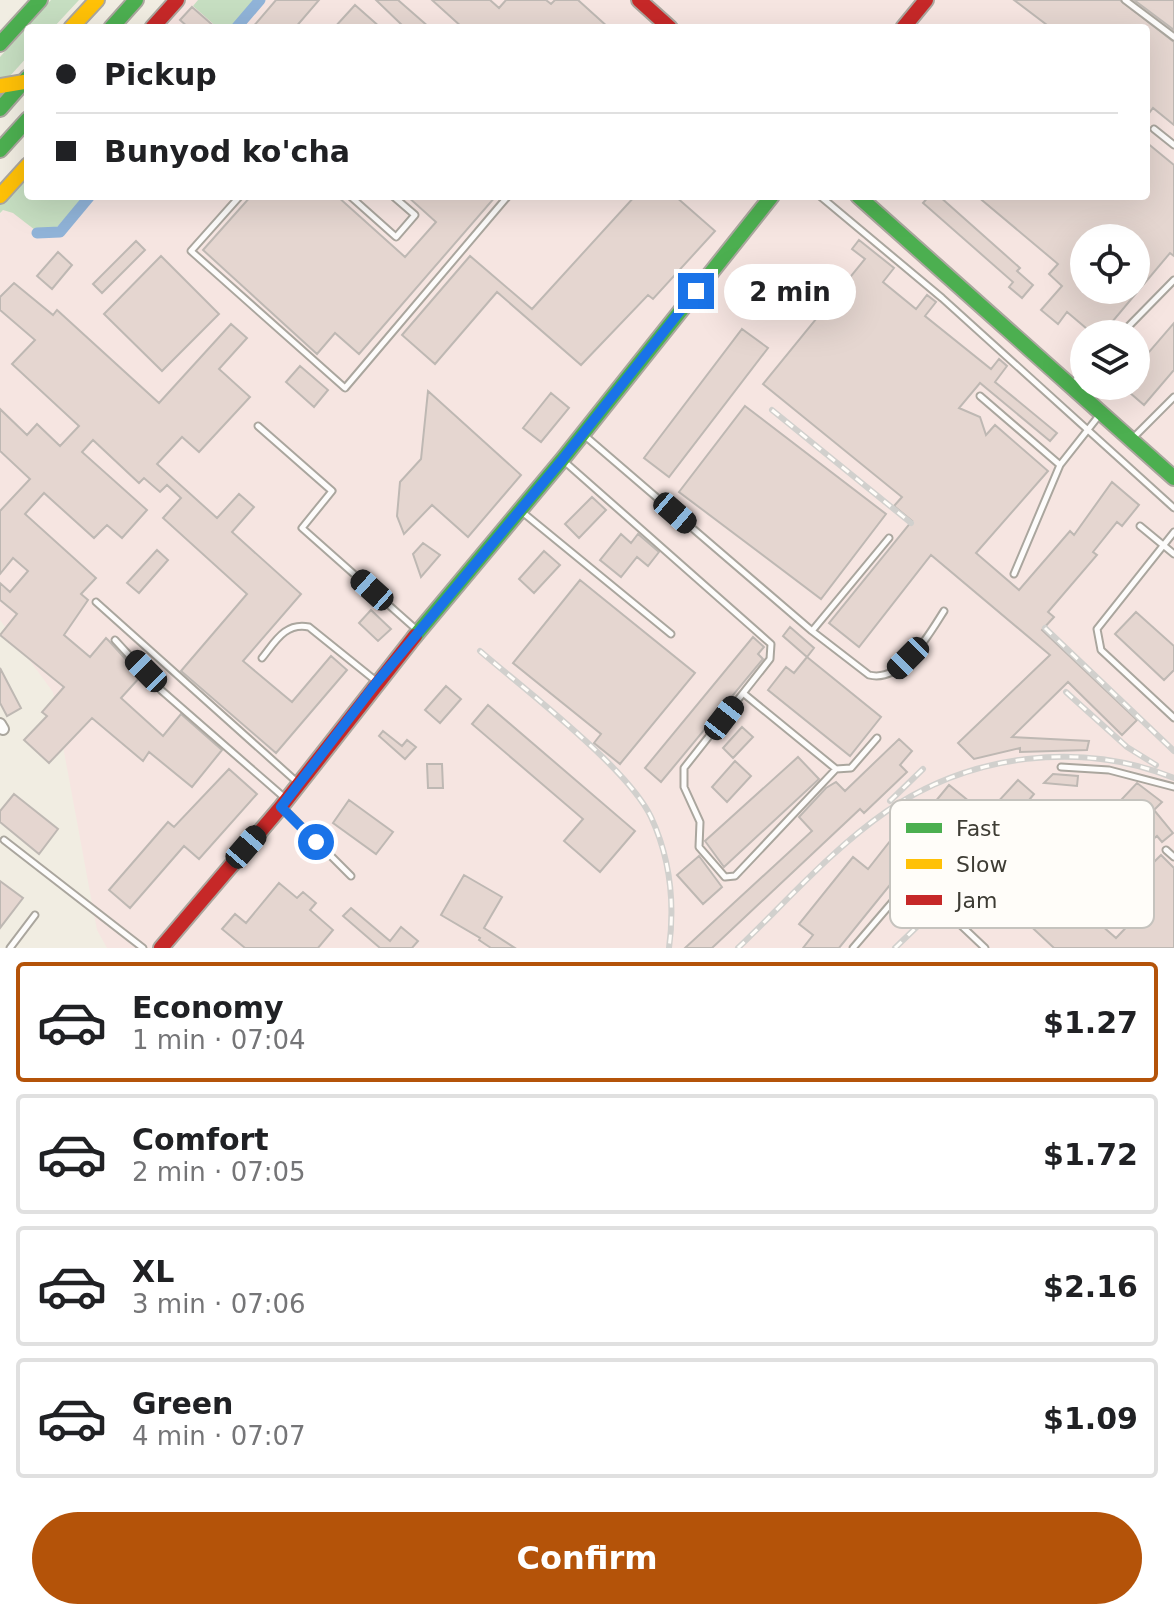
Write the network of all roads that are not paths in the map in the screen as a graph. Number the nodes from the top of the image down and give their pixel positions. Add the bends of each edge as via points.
1 (40, 0) edge
2 (97, 0) edge
3 (136, 0) edge
4 (177, 0) edge
5 (639, 0) edge
6 (926, 0) edge
7 (1125, 0) edge
8 (75, 24) edge
9 (115, 24) edge
10 (160, 24) edge
11 (666, 24) edge
12 (906, 24) edge
13 (1174, 37) edge
14 (0, 44) edge
15 (24, 80) edge
16 (24, 82) edge
17 (0, 86) edge
18 (0, 109) edge
19 (24, 123) edge
20 (1154, 129) dead end
21 (1174, 145) edge
22 (0, 150) edge
23 (24, 169) edge
24 (0, 196) edge
25 (236, 200) edge
26 (354, 200) edge
27 (398, 200) edge
28 (505, 200) edge
29 (769, 200) edge
30 (825, 200) edge
31 (863, 200) edge
32 (1174, 280) edge
33 (1135, 320) edge
34 (1070, 384) edge
35 (980, 396) dead end
36 (1174, 397) edge
37 (1088, 400) edge
38 (1101, 412) junction
39 (258, 426) dead end
40 (1088, 430) junction
41 (583, 434) junction
42 (1132, 440) junction
43 (562, 460) junction
44 (1060, 465) junction
45 (1174, 478) edge
46 (1174, 508) edge
47 (521, 510) junction
48 (1140, 526) dead end
49 (1174, 532) edge
50 (889, 538) dead end
51 (1164, 546) junction
52 (1174, 554) edge
53 (1014, 574) dead end
54 (96, 602) dead end
55 (944, 611) dead end
56 (812, 631) junction
57 (419, 632) junction
58 (671, 634) dead end
59 (115, 640) dead end
60 (262, 658) dead end
61 (377, 682) junction
62 (743, 693) junction
63 (1174, 718) edge
64 (877, 738) dead end
65 (1061, 767) dead end
66 (836, 769) junction
67 (299, 783) junction
68 (1174, 787) edge
69 (284, 803) junction
70 (4, 840) dead end
71 (1166, 850) dead end
72 (1174, 857) edge
73 (351, 876) dead end
74 (890, 905) edge
75 (35, 915) dead end
76 (964, 928) edge
77 (10, 948) edge
78 (143, 948) edge
79 (161, 948) edge
80 (853, 948) edge
81 (985, 948) edge

1 - 14 street
2 - 8 street
3 - 9 street
4 - 10 street
5 - 11 street
6 - 12 street
7 - 13 lane
15 - 17 street
16 - 18 street
19 - 22 street
20 - 21 lane
23 - 24 street
25 - 28 lane via 191,251 345,388
26 - 27 lane via 396,237 415,215
29 - 41 street
30 - 40 lane
31 - 34 street
32 - 33 lane
35 - 44 lane
36 - 42 lane
37 - 38 street
38 - 40 lane
38 - 42 street
39 - 57 lane via 332,491 302,528
40 - 44 lane
40 - 46 lane
41 - 43 street
41 - 56 lane
42 - 45 street
43 - 47 street
43 - 62 lane via 768,639 770,659
44 - 53 lane
47 - 57 street
47 - 58 lane
48 - 51 lane
49 - 51 lane
50 - 56 lane
51 - 52 lane
51 - 63 lane via 1097,629 1097,640 1101,650
54 - 67 lane
55 - 56 lane via 923,643 892,674 880,677 856,667
57 - 61 street
59 - 69 lane via 161,690
60 - 61 lane via 286,628 298,624 309,627
61 - 67 street
62 - 66 lane
62 - 66 lane via 682,777 700,822 699,847 725,877 735,876
64 - 66 lane via 851,768
65 - 68 lane via 1109,770
67 - 69 street
69 - 73 lane
69 - 79 street
70 - 78 lane
71 - 72 lane
74 - 80 lane
75 - 77 lane
76 - 81 lane

